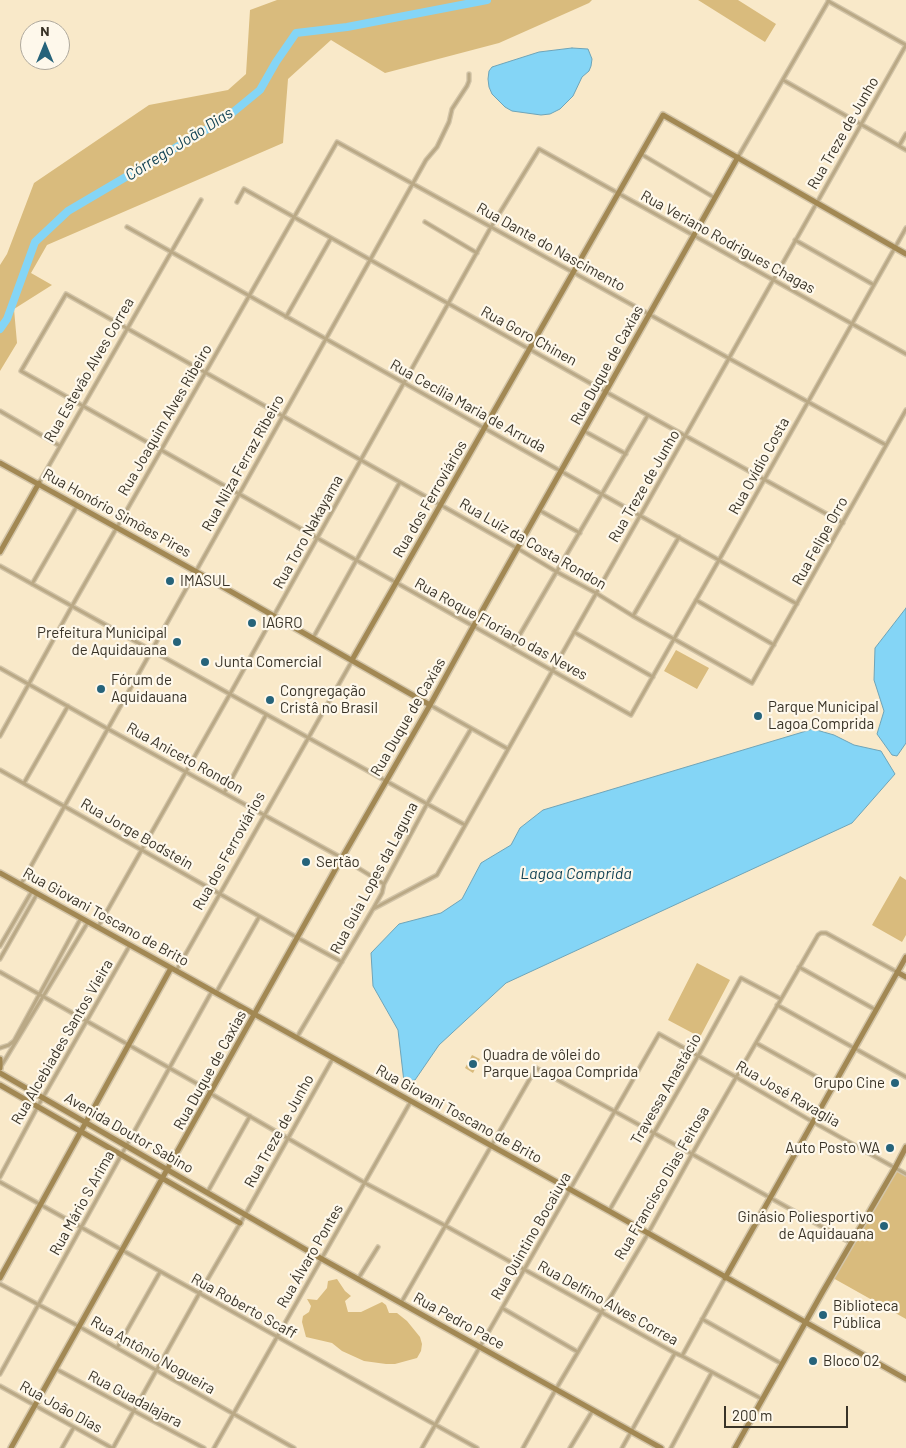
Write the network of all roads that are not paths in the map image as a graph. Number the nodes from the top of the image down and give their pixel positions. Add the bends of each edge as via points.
1 (828, 0) edge
2 (906, 45) edge
3 (469, 74) dead end
4 (783, 80) junction
5 (861, 124) junction
6 (906, 134) edge
7 (336, 142) joint
8 (899, 146) junction
9 (539, 149) joint
10 (906, 150) edge
11 (640, 154) junction
12 (738, 157) junction
13 (414, 184) junction
14 (618, 193) junction
15 (715, 198) junction
16 (201, 200) dead end
17 (237, 202) dead end
18 (816, 202) junction
19 (294, 217) junction
20 (425, 222) dead end
21 (128, 227) dead end
22 (491, 227) junction
23 (906, 228) edge
24 (694, 236) junction
25 (331, 238) junction
26 (795, 240) junction
27 (895, 248) junction
28 (171, 252) junction
29 (477, 253) junction
30 (906, 254) edge
31 (371, 260) junction
32 (573, 272) junction
33 (773, 280) junction
34 (874, 285) junction
35 (249, 296) junction
36 (448, 304) junction
37 (650, 315) junction
38 (286, 316) junction
39 (852, 324) junction
40 (127, 328) junction
41 (326, 339) junction
42 (529, 349) junction
43 (906, 354) edge
44 (729, 358) junction
45 (21, 370) joint
46 (205, 372) junction
47 (404, 383) junction
48 (606, 392) junction
49 (808, 402) junction
50 (83, 406) junction
51 (906, 410) edge
52 (0, 411) edge
53 (648, 415) junction
54 (283, 416) junction
55 (485, 428) junction
56 (584, 431) junction
57 (686, 436) junction
58 (886, 445) junction
59 (60, 446) junction
60 (161, 450) junction
61 (626, 454) junction
62 (361, 460) junction
63 (0, 463) edge
64 (561, 471) junction
65 (764, 479) junction
66 (400, 482) junction
67 (39, 484) junction
68 (239, 494) junction
69 (602, 494) junction
70 (77, 505) junction
71 (441, 505) junction
72 (539, 510) junction
73 (640, 515) junction
74 (843, 524) junction
75 (117, 528) junction
76 (580, 533) junction
77 (679, 537) junction
78 (317, 538) junction
79 (517, 548) junction
80 (0, 552) edge
81 (356, 560) junction
82 (719, 560) junction
83 (0, 566) edge
84 (195, 571) junction
85 (557, 572) junction
86 (32, 584) junction
87 (396, 584) junction
88 (596, 593) junction
89 (696, 600) junction
90 (797, 604) junction
91 (72, 606) junction
92 (274, 616) junction
93 (633, 616) junction
94 (473, 627) junction
95 (574, 632) junction
96 (313, 638) junction
97 (674, 639) junction
98 (774, 644) junction
99 (512, 648) junction
100 (152, 650) junction
101 (352, 660) junction
102 (0, 668) edge
103 (552, 670) junction
104 (653, 677) junction
105 (752, 683) joint
106 (29, 684) junction
107 (230, 694) junction
108 (430, 705) junction
109 (68, 706) junction
110 (266, 715) junction
111 (631, 715) joint
112 (108, 729) junction
113 (471, 729) junction
114 (0, 736) edge
115 (308, 738) junction
116 (508, 749) junction
117 (0, 770) edge
118 (185, 772) junction
119 (386, 781) junction
120 (24, 783) junction
121 (224, 793) junction
122 (427, 804) junction
123 (64, 806) junction
124 (264, 814) junction
125 (465, 825) junction
126 (141, 849) junction
127 (342, 858) junction
128 (0, 873) edge
129 (20, 884) junction
130 (384, 884) junction
131 (35, 892) junction
132 (220, 894) junction
133 (373, 909) junction
134 (259, 917) junction
135 (81, 918) junction
136 (88, 922) junction
137 (98, 927) junction
138 (298, 938) junction
139 (0, 946) edge
140 (130, 946) junction
141 (906, 957) edge
142 (0, 958) edge
143 (342, 962) junction
144 (799, 967) junction
145 (173, 970) junction
146 (0, 972) edge
147 (897, 972) junction
148 (906, 977) edge
149 (214, 992) junction
150 (39, 994) junction
151 (44, 997) junction
152 (781, 999) junction
153 (777, 1005) junction
154 (876, 1010) junction
155 (255, 1015) junction
156 (86, 1021) junction
157 (659, 1034) joint
158 (297, 1038) junction
159 (756, 1043) junction
160 (128, 1044) junction
161 (0, 1048) edge
162 (854, 1048) junction
163 (698, 1056) junction
164 (0, 1058) edge
165 (333, 1058) junction
166 (0, 1068) edge
167 (170, 1068) junction
168 (0, 1073) edge
169 (736, 1077) junction
170 (906, 1077) edge
171 (0, 1085) edge
172 (833, 1086) junction
173 (212, 1094) junction
174 (43, 1098) junction
175 (411, 1101) junction
176 (38, 1106) junction
177 (615, 1111) junction
178 (250, 1116) junction
179 (85, 1122) junction
180 (813, 1122) junction
181 (81, 1131) junction
182 (655, 1133) junction
183 (288, 1138) junction
184 (126, 1146) junction
185 (491, 1146) junction
186 (906, 1147) edge
187 (122, 1154) junction
188 (692, 1154) junction
189 (895, 1168) junction
190 (167, 1170) junction
191 (906, 1174) edge
192 (0, 1177) edge
193 (163, 1178) junction
194 (0, 1182) edge
195 (365, 1183) junction
196 (570, 1190) junction
197 (207, 1193) junction
198 (770, 1198) junction
199 (40, 1204) junction
200 (609, 1212) junction
201 (245, 1215) junction
202 (240, 1223) junction
203 (446, 1226) junction
204 (81, 1228) junction
205 (648, 1234) junction
206 (851, 1243) junction
207 (378, 1247) dead end
208 (122, 1251) junction
209 (322, 1259) junction
210 (525, 1270) junction
211 (160, 1272) junction
212 (0, 1278) edge
213 (725, 1278) junction
214 (358, 1279) junction
215 (0, 1284) edge
216 (199, 1294) junction
217 (401, 1303) junction
218 (38, 1305) junction
219 (502, 1308) junction
220 (601, 1313) junction
221 (702, 1319) junction
222 (806, 1322) junction
223 (80, 1327) junction
224 (278, 1337) junction
225 (480, 1347) junction
226 (118, 1348) junction
227 (578, 1352) junction
228 (675, 1354) junction
229 (682, 1356) junction
230 (782, 1364) junction
231 (56, 1369) junction
232 (157, 1371) junction
233 (712, 1372) junction
234 (0, 1374) edge
235 (906, 1379) edge
236 (0, 1386) edge
237 (556, 1389) junction
238 (762, 1399) junction
239 (35, 1406) junction
240 (593, 1410) junction
241 (134, 1412) junction
242 (234, 1414) junction
243 (435, 1425) junction
244 (74, 1427) junction
245 (632, 1432) junction
246 (11, 1448) edge
247 (62, 1448) edge
248 (112, 1448) edge
249 (204, 1448) edge
250 (214, 1448) edge
251 (294, 1448) edge
252 (422, 1448) edge
253 (478, 1448) edge
254 (523, 1448) edge
255 (570, 1448) edge
256 (622, 1448) edge
257 (661, 1448) edge
258 (670, 1448) edge
259 (735, 1448) edge

1 - 2 street
1 - 4 street, Rua Duque de Caxias
2 - 5 street, Rua Treze de Junho
3 - 13 street, Rua Nilza Ferraz Ribeiro via 467,86 452,109 444,135
4 - 5 street
4 - 12 street, Rua Duque de Caxias
5 - 8 street
5 - 18 street, Rua Treze de Junho
6 - 8 street
7 - 13 street, Rua Dante do Nascimento
7 - 19 street, Rua Joaquim Alves Ribeiro
8 - 10 street
9 - 14 street, Rua Veriano Rodrigues Chagas
9 - 22 street, Rua Toro Nakayama
11 - 12 main road, Rua dos Ferroviários via 663,115
11 - 14 main road, Rua dos Ferroviários
11 - 15 street
12 - 15 main road, Rua Duque de Caxias
12 - 18 main road
13 - 22 street, Rua Dante do Nascimento
13 - 31 street, Rua Nilza Ferraz Ribeiro
14 - 24 street, Rua Veriano Rodrigues Chagas
14 - 32 main road, Rua dos Ferroviários
15 - 24 main road, Rua Duque de Caxias
16 - 28 street, Rua Estevão Alves Correa
17 - 19 street, Rua Goro Chinen via 244,189
18 - 26 street, Rua Treze de Junho
18 - 27 main road
19 - 25 street, Rua Goro Chinen
19 - 35 street, Rua Joaquim Alves Ribeiro
20 - 29 street
21 - 28 street, Rua Cecília Maria de Arruda
22 - 29 street, Rua Toro Nakayama
22 - 32 street, Rua Dante do Nascimento
23 - 27 street, Rua Ovídio Costa
24 - 33 street, Rua Veriano Rodrigues Chagas
24 - 37 main road, Rua Duque de Caxias
25 - 31 street, Rua Goro Chinen
25 - 38 street
26 - 33 street, Rua Treze de Junho
26 - 34 street
27 - 30 main road
27 - 34 street, Rua Ovídio Costa
28 - 35 street, Rua Cecília Maria de Arruda
28 - 40 street, Rua Estevão Alves Correa
29 - 36 street, Rua Toro Nakayama
31 - 36 street, Rua Goro Chinen
31 - 41 street, Rua Nilza Ferraz Ribeiro
32 - 37 street, Rua Dante do Nascimento
32 - 42 main road, Rua dos Ferroviários
33 - 39 street, Rua Veriano Rodrigues Chagas
33 - 44 street, Rua Treze de Junho
34 - 39 street, Rua Ovídio Costa
35 - 38 street, Rua Cecília Maria de Arruda
35 - 46 street, Rua Joaquim Alves Ribeiro
36 - 42 street, Rua Goro Chinen
36 - 47 street, Rua Toro Nakayama
37 - 44 street, Rua Dante do Nascimento
37 - 48 main road, Rua Duque de Caxias
38 - 41 street, Rua Cecília Maria de Arruda
39 - 43 street, Rua Veriano Rodrigues Chagas
39 - 49 street, Rua Ovídio Costa
40 - 45 street, Rua Luiz da Costa Rondon via 66,294
40 - 46 street, Rua Luiz da Costa Rondon
40 - 50 street, Rua Estevão Alves Correa
41 - 47 street, Rua Cecília Maria de Arruda
41 - 54 street, Rua Nilza Ferraz Ribeiro
42 - 48 street, Rua Goro Chinen
42 - 55 main road, Rua dos Ferroviários
44 - 49 street, Rua Dante do Nascimento
44 - 57 street, Rua Treze de Junho
45 - 50 street, Rua Roque Floriano das Neves
46 - 54 street, Rua Luiz da Costa Rondon
46 - 60 street, Rua Joaquim Alves Ribeiro
47 - 55 street, Rua Cecília Maria de Arruda
47 - 62 street, Rua Toro Nakayama
48 - 53 street, Rua Goro Chinen
48 - 56 main road, Rua Duque de Caxias
49 - 58 street, Rua Dante do Nascimento
49 - 65 street, Rua Ovídio Costa
50 - 59 street, Rua Estevão Alves Correa
50 - 60 street, Rua Roque Floriano das Neves
51 - 58 street, Rua Felipe Orro
52 - 59 street
53 - 57 street, Rua Goro Chinen
53 - 61 street
54 - 62 street, Rua Luiz da Costa Rondon
54 - 68 street, Rua Nilza Ferraz Ribeiro
55 - 64 street, Rua Cecília Maria de Arruda
55 - 71 main road, Rua dos Ferroviários
56 - 61 street
56 - 64 main road, Rua Duque de Caxias
57 - 65 street, Rua Goro Chinen
57 - 73 street, Rua Treze de Junho
58 - 74 street, Rua Felipe Orro
59 - 67 street, Rua Estevão Alves Correa
60 - 68 street, Rua Roque Floriano das Neves
60 - 75 street, Rua Joaquim Alves Ribeiro
61 - 69 street
62 - 66 street, Rua Luiz da Costa Rondon
62 - 78 street, Rua Toro Nakayama
63 - 67 main road, Rua Honório Simões Pires
64 - 69 street, Rua Cecília Maria de Arruda
64 - 72 main road, Rua Duque de Caxias
65 - 74 street, Rua Goro Chinen
65 - 82 street, Rua Ovídio Costa
66 - 71 street, Rua Luiz da Costa Rondon
66 - 81 street
67 - 70 main road, Rua Honório Simões Pires
67 - 80 main road, Rua Estevão Alves Correa
68 - 78 street, Rua Roque Floriano das Neves
68 - 84 street, Rua Nilza Ferraz Ribeiro
69 - 73 street, Rua Cecília Maria de Arruda
69 - 76 street
70 - 75 main road, Rua Honório Simões Pires
70 - 86 street
71 - 79 street, Rua Luiz da Costa Rondon
71 - 87 main road, Rua dos Ferroviários
72 - 76 street
72 - 79 main road, Rua Duque de Caxias
73 - 77 street, Rua Cecília Maria de Arruda
73 - 88 street, Rua Treze de Junho
74 - 90 street, Rua Felipe Orro
75 - 84 main road, Rua Honório Simões Pires
75 - 91 street, Rua Joaquim Alves Ribeiro
76 - 85 street
77 - 82 street, Rua Cecília Maria de Arruda
77 - 93 street
78 - 81 street, Rua Roque Floriano das Neves
78 - 92 street, Rua Toro Nakayama
79 - 85 street, Rua Luiz da Costa Rondon
79 - 94 main road, Rua Duque de Caxias
81 - 87 street, Rua Roque Floriano das Neves
81 - 96 street
82 - 89 street, Rua Ovídio Costa
82 - 90 street, Rua Cecília Maria de Arruda
83 - 86 street
84 - 92 main road, Rua Honório Simões Pires
84 - 100 street, Rua Nilza Ferraz Ribeiro
85 - 88 street, Rua Luiz da Costa Rondon
85 - 99 street
86 - 91 street
87 - 94 street, Rua Roque Floriano das Neves
87 - 101 main road, Rua dos Ferroviários
88 - 93 street, Rua Luiz da Costa Rondon
88 - 95 street, Rua Treze de Junho
89 - 97 street, Rua Ovídio Costa
89 - 98 street
90 - 98 street, Rua Felipe Orro
91 - 100 street
91 - 106 street, Rua Joaquim Alves Ribeiro
92 - 96 main road, Rua Honório Simões Pires
92 - 107 street, Rua Toro Nakayama
93 - 97 street, Rua Luiz da Costa Rondon
94 - 99 street, Rua Roque Floriano das Neves
94 - 108 main road, Rua Duque de Caxias
95 - 103 street, Rua Treze de Junho
95 - 104 street
96 - 101 main road, Rua Honório Simões Pires
97 - 104 street, Rua Ovídio Costa
97 - 105 street, Rua Luiz da Costa Rondon
98 - 105 street, Rua Felipe Orro
99 - 103 street, Rua Roque Floriano das Neves
100 - 107 street
100 - 112 street, Rua Nilza Ferraz Ribeiro
101 - 108 main road, Rua Honório Simões Pires
101 - 115 street, Rua dos Ferroviários
102 - 106 street, Rua Aniceto Rondon
103 - 111 street, Rua Roque Floriano das Neves
103 - 116 street, Rua Treze de Junho
104 - 111 street, Rua Ovídio Costa
106 - 109 street, Rua Aniceto Rondon
106 - 114 street, Rua Joaquim Alves Ribeiro
107 - 110 street
107 - 118 street, Rua Toro Nakayama
108 - 113 street, Rua Honório Simões Pires
108 - 119 main road, Rua Duque de Caxias
109 - 112 street, Rua Aniceto Rondon
109 - 120 street
110 - 115 street
110 - 121 street
112 - 118 street, Rua Aniceto Rondon
112 - 123 street, Rua Nilza Ferraz Ribeiro
113 - 116 street, Rua Honório Simões Pires
113 - 122 street, Rua Guia Lopes da Laguna
115 - 119 street
115 - 124 street, Rua dos Ferroviários
116 - 125 street, Rua Treze de Junho
117 - 120 street, Rua Jorge Bodstein
118 - 121 street, Rua Aniceto Rondon
118 - 126 street, Rua Toro Nakayama
119 - 122 street
119 - 127 main road, Rua Duque de Caxias
120 - 123 street, Rua Jorge Bodstein
121 - 124 street, Rua Aniceto Rondon
122 - 125 street
122 - 130 street, Rua Guia Lopes da Laguna
123 - 126 street, Rua Jorge Bodstein
123 - 129 street, Rua Nilza Ferraz Ribeiro
124 - 127 street, Rua Aniceto Rondon
124 - 132 street, Rua dos Ferroviários
125 - 133 street, Rua Treze de Junho via 437,875
126 - 132 street, Rua Jorge Bodstein
126 - 137 street, Rua Toro Nakayama
127 - 130 street, Rua Aniceto Rondon
127 - 138 main road, Rua Duque de Caxias
128 - 129 main road, Rua Giovani Toscano de Brito
129 - 131 main road, Rua Giovani Toscano de Brito
130 - 133 street, Rua Guia Lopes da Laguna
131 - 135 main road, Rua Giovani Toscano de Brito
131 - 139 street
131 - 142 street
132 - 134 street, Rua Jorge Bodstein
132 - 145 street, Rua dos Ferroviários
133 - 143 street, Rua Guia Lopes da Laguna
134 - 138 street, Rua Jorge Bodstein
134 - 149 street, Rua Mário S Arima
135 - 136 main road, Rua Giovani Toscano de Brito
135 - 150 street
136 - 137 main road, Rua Giovani Toscano de Brito
136 - 151 street
137 - 140 main road, Rua Giovani Toscano de Brito
138 - 143 street, Rua Jorge Bodstein
138 - 155 main road, Rua Duque de Caxias
140 - 145 main road, Rua Giovani Toscano de Brito
140 - 156 street, Rua Alcebiades Santos Vieira
141 - 147 main road
143 - 158 street, Rua Guia Lopes da Laguna
144 - 147 street, Rua Francisco Dias Feitosa via 823,932
144 - 152 street, Rua Francisco Dias Feitosa
144 - 154 street
145 - 149 main road, Rua Giovani Toscano de Brito
145 - 160 main road, Rua dos Ferroviários
146 - 150 street, Rua Delfino Alves Correa
147 - 148 main road
147 - 154 main road
149 - 155 main road, Rua Giovani Toscano de Brito
149 - 167 street, Rua Mário S Arima
150 - 151 street, Rua Delfino Alves Correa
150 - 161 street via 14,1041
151 - 156 street, Rua Delfino Alves Correa
151 - 166 street
152 - 153 street, Rua Francisco Dias Feitosa
152 - 163 street, Travessa Anastácio via 741,978
153 - 159 street, Rua Francisco Dias Feitosa
153 - 162 street
154 - 162 main road
155 - 158 main road, Rua Giovani Toscano de Brito
155 - 173 main road, Rua Duque de Caxias
156 - 160 street, Rua Delfino Alves Correa
156 - 174 street, Rua Alcebiades Santos Vieira
157 - 163 street, Rua José Ravaglia
157 - 177 street, Rua Quintino Bocaiuva
158 - 165 main road, Rua Giovani Toscano de Brito
159 - 169 street, Rua Francisco Dias Feitosa
159 - 172 street
160 - 167 street, Rua Delfino Alves Correa
160 - 179 main road, Rua dos Ferroviários
162 - 170 street
162 - 172 main road
163 - 169 street, Rua José Ravaglia
163 - 182 street, Travessa Anastácio
164 - 166 main road
165 - 175 main road, Rua Giovani Toscano de Brito
165 - 183 street, Rua Treze de Junho
167 - 173 street, Rua Delfino Alves Correa
167 - 184 street, Rua Mário S Arima
168 - 174 main road, Avenida Doutor Sabino
169 - 180 street, Rua José Ravaglia
169 - 188 street, Rua Francisco Dias Feitosa
171 - 176 main road, Avenida Doutor Sabino
172 - 180 main road
173 - 178 street, Rua Delfino Alves Correa
173 - 190 main road, Rua Duque de Caxias
174 - 176 street, Rua Alcebiades Santos Vieira
174 - 179 main road, Avenida Doutor Sabino
175 - 185 main road, Rua Giovani Toscano de Brito
175 - 195 street, Rua Álvaro Pontes
176 - 181 main road, Avenida Doutor Sabino
176 - 192 street, Rua Alcebiades Santos Vieira
177 - 182 street
177 - 185 street via 536,1068
177 - 196 street, Rua Quintino Bocaiuva
178 - 183 street, Rua Delfino Alves Correa
178 - 197 street
179 - 181 main road, Rua dos Ferroviários
179 - 184 main road, Avenida Doutor Sabino
180 - 189 street, Rua José Ravaglia
180 - 198 main road
181 - 187 main road, Avenida Doutor Sabino
181 - 199 main road, Rua dos Ferroviários
182 - 188 street
182 - 200 street, Travessa Anastácio
183 - 195 street, Rua Delfino Alves Correa
183 - 201 street, Rua Treze de Junho
184 - 187 street, Rua Mário S Arima
184 - 190 main road, Avenida Doutor Sabino
185 - 196 main road, Rua Giovani Toscano de Brito
185 - 203 street
186 - 189 main road
187 - 193 main road, Avenida Doutor Sabino
187 - 204 street, Rua Mário S Arima
188 - 198 street
188 - 205 street, Rua Francisco Dias Feitosa
189 - 191 street, Rua José Ravaglia
189 - 206 main road
190 - 193 main road, Rua Duque de Caxias
190 - 197 main road, Avenida Doutor Sabino
193 - 202 main road, Avenida Doutor Sabino
193 - 208 main road, Rua Duque de Caxias
194 - 199 street, Rua Roberto Scaff
195 - 203 street, Rua Delfino Alves Correa
195 - 209 street, Rua Álvaro Pontes
196 - 200 main road, Rua Giovani Toscano de Brito
196 - 210 street, Rua Quintino Bocaiuva
197 - 201 main road, Avenida Doutor Sabino
198 - 206 street
198 - 213 main road
199 - 204 street, Rua Roberto Scaff
199 - 212 main road, Rua dos Ferroviários
200 - 205 main road, Rua Giovani Toscano de Brito
201 - 202 street, Rua Treze de Junho
201 - 209 main road, Rua Pedro Pace
202 - 216 street
203 - 210 street, Rua Delfino Alves Correa
203 - 217 street
204 - 208 street, Rua Roberto Scaff
204 - 218 street, Rua Mário S Arima
205 - 213 main road, Rua Giovani Toscano de Brito
205 - 220 street, Rua Francisco Dias Feitosa
206 - 222 main road
207 - 214 street
208 - 211 street, Rua Roberto Scaff
208 - 223 main road, Rua Duque de Caxias
209 - 214 main road, Rua Pedro Pace
209 - 224 street, Rua Álvaro Pontes
210 - 219 street, Rua Quintino Bocaiuva
210 - 220 street, Rua Delfino Alves Correa
211 - 216 street, Rua Roberto Scaff
211 - 226 street
213 - 221 street
213 - 222 main road, Rua Giovani Toscano de Brito
214 - 217 main road, Rua Pedro Pace
215 - 218 street, Rua Antônio Nogueira
216 - 224 street, Rua Roberto Scaff
216 - 232 street
217 - 225 main road, Rua Pedro Pace
218 - 223 street, Rua Antônio Nogueira
218 - 234 street, Rua Mário S Arima
219 - 225 street, Rua Quintino Bocaiuva
219 - 227 street
220 - 227 street, Rua Francisco Dias Feitosa
220 - 228 street, Rua Delfino Alves Correa
221 - 229 street
221 - 230 street
222 - 230 main road
222 - 235 main road, Rua Giovani Toscano de Brito
223 - 226 street, Rua Antônio Nogueira
223 - 231 main road, Rua Duque de Caxias
224 - 242 street, Rua Álvaro Pontes
224 - 243 street, Rua Roberto Scaff
225 - 237 main road, Rua Pedro Pace
225 - 243 street, Rua Quintino Bocaiuva
226 - 232 street, Rua Antônio Nogueira
227 - 237 street, Rua Francisco Dias Feitosa
228 - 229 street, Rua Delfino Alves Correa
228 - 245 street
229 - 233 street, Rua Delfino Alves Correa
230 - 238 main road
231 - 239 main road, Rua Duque de Caxias
231 - 241 street, Rua Guadalajara
232 - 241 street
232 - 242 street, Rua Antônio Nogueira
233 - 238 street, Rua Delfino Alves Correa
233 - 258 street
236 - 239 street, Rua João Dias
237 - 240 main road, Rua Pedro Pace
237 - 254 street, Rua Francisco Dias Feitosa
238 - 259 main road
239 - 244 street, Rua João Dias
239 - 246 main road, Rua Duque de Caxias
240 - 245 main road, Rua Pedro Pace
240 - 255 street
241 - 248 street
241 - 249 street, Rua Guadalajara
242 - 250 street, Rua Álvaro Pontes
242 - 251 street, Rua Antônio Nogueira
243 - 252 street, Rua Quintino Bocaiuva
243 - 253 street, Rua Roberto Scaff
244 - 247 street
244 - 248 street, Rua João Dias
245 - 256 street
245 - 257 main road, Rua Pedro Pace

